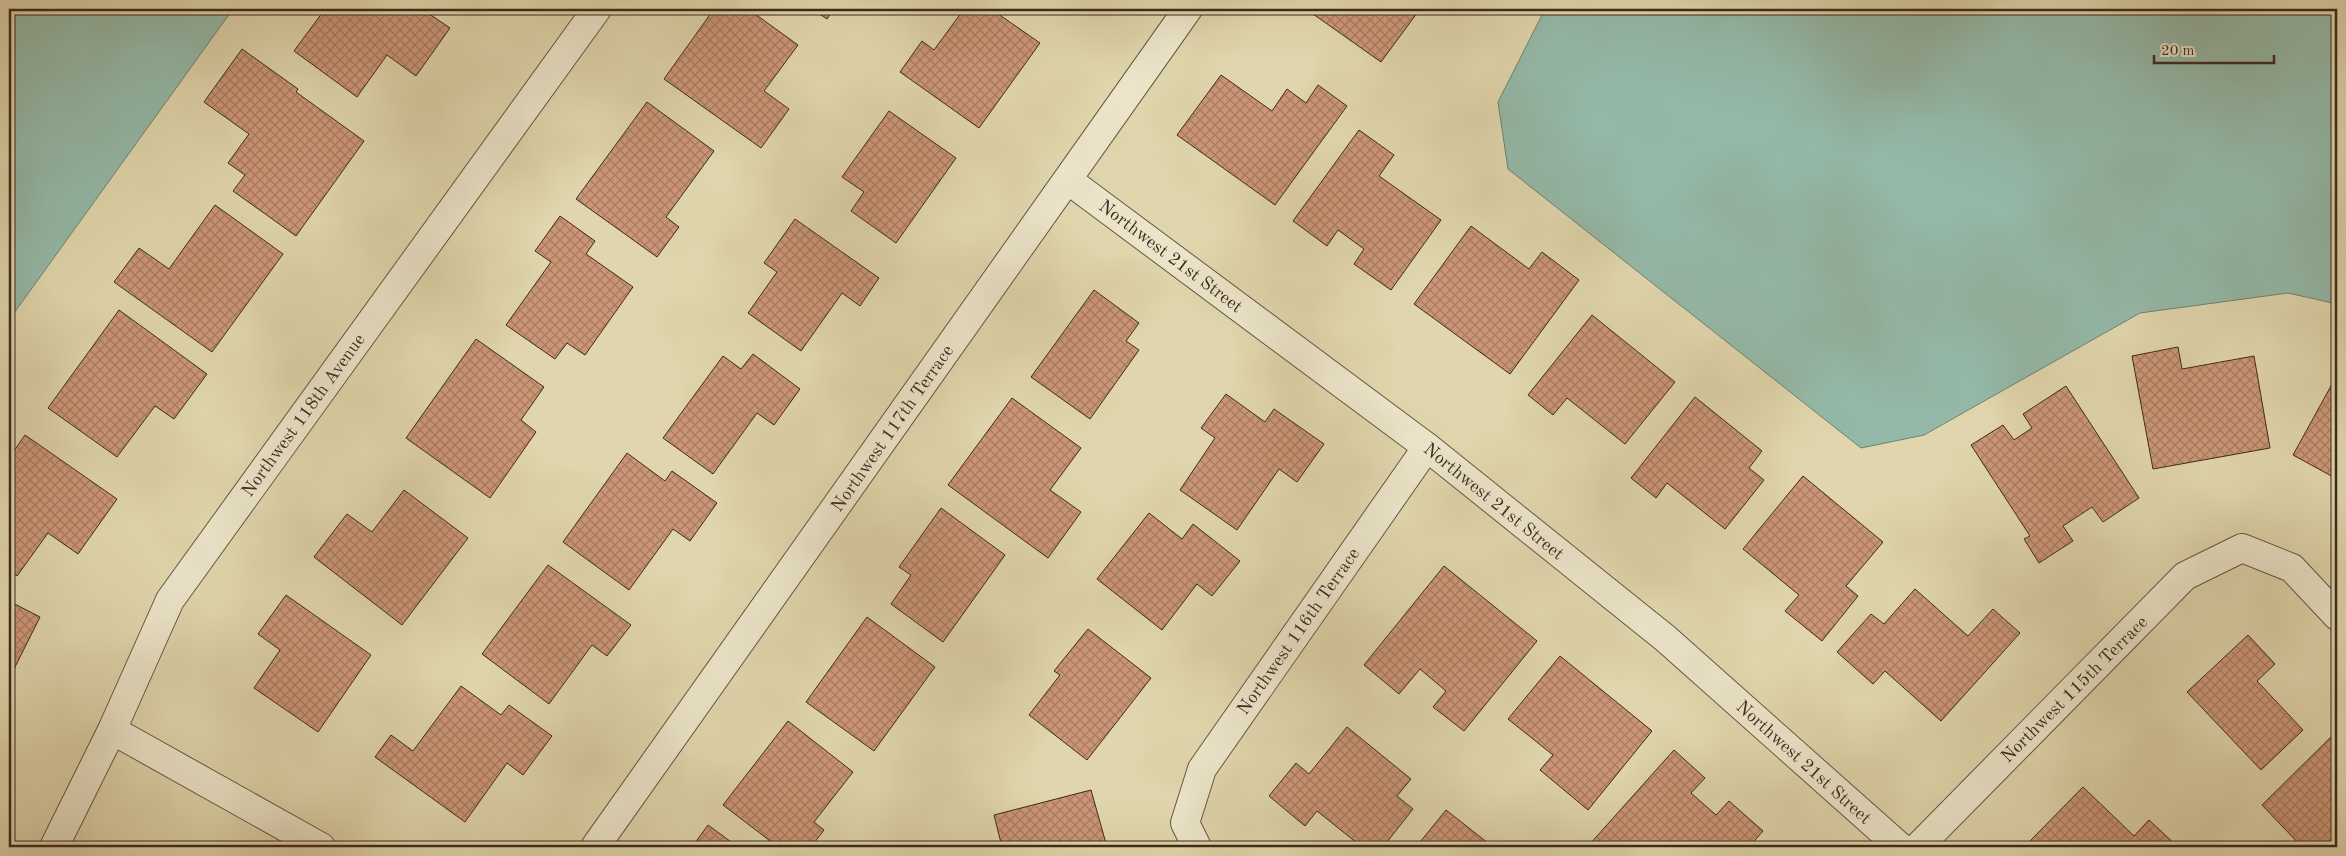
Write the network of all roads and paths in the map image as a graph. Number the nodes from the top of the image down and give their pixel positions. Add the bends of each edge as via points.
1 (597, 9) edge
2 (1188, 9) edge
3 (1068, 180) junction
4 (1427, 446) junction
5 (2337, 616) edge
6 (112, 730) junction
7 (54, 847) edge
8 (321, 847) edge
9 (595, 847) edge
10 (1197, 847) edge
11 (1900, 847) edge
12 (1918, 847) edge

1 - 6 street, Northwest 118th Avenue via 170,600
2 - 3 street, Northwest 117th Terrace
3 - 4 street, Northwest 21st Street
3 - 9 street, Northwest 117th Terrace
4 - 10 street, Northwest 116th Terrace via 1202,770 1185,823
4 - 11 street, Northwest 21st Street via 1665,638
5 - 12 street, Northwest 115th Terrace via 2292,568 2242,548 2185,576
6 - 7 street, Northwest 118th Avenue
6 - 8 street

